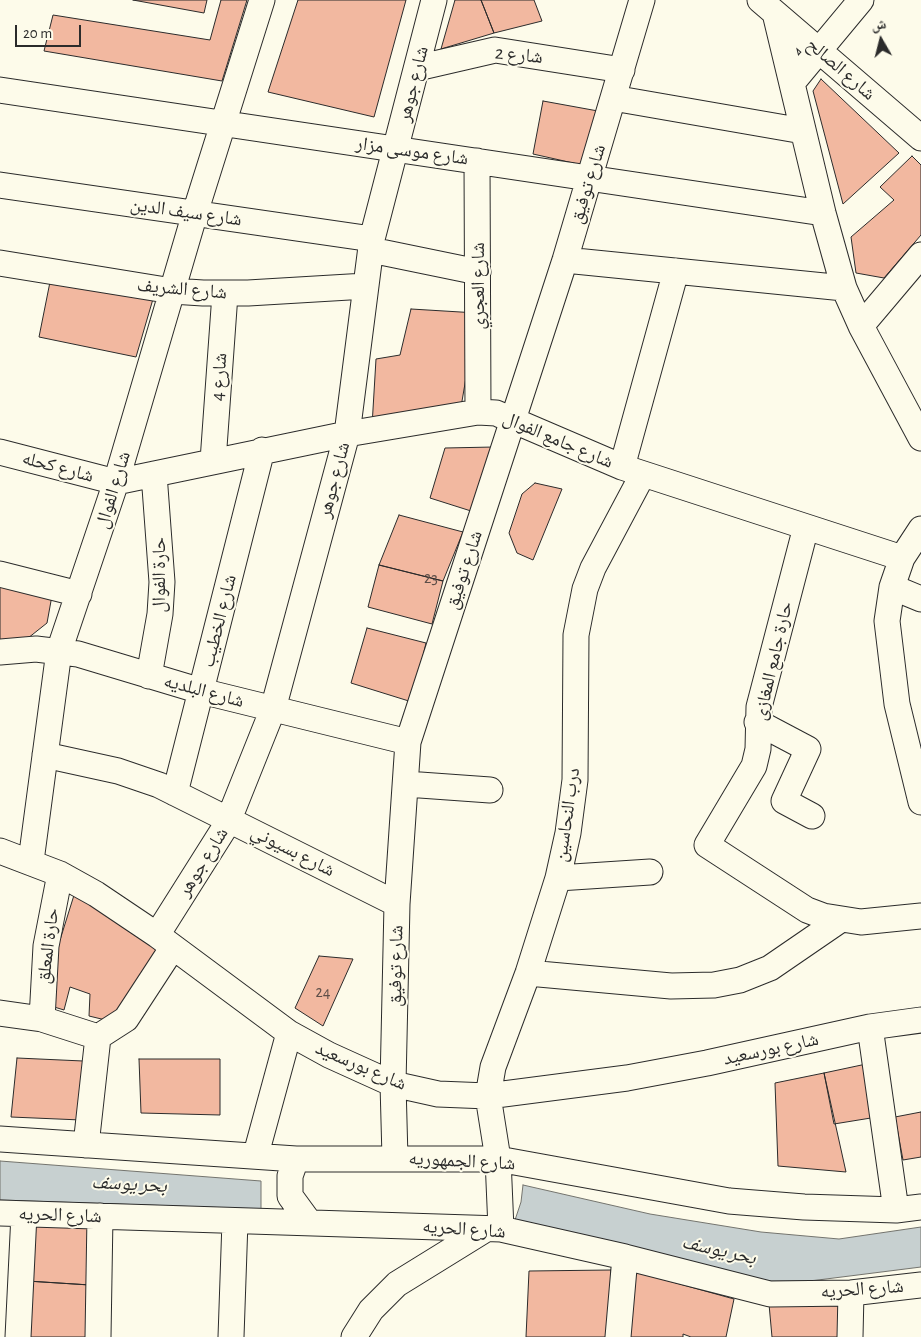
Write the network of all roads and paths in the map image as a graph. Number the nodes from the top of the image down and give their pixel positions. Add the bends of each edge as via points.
1 (262, 0) edge
2 (434, 0) edge
3 (642, 0) edge
4 (861, 0) edge
5 (768, 7) edge
6 (819, 51) junction
7 (417, 68) junction
8 (622, 70) junction
9 (792, 83) junction
10 (0, 90) edge
11 (613, 98) junction
12 (223, 124) junction
13 (803, 131) junction
14 (921, 138) edge
15 (396, 149) junction
16 (477, 161) junction
17 (590, 178) junction
18 (0, 185) edge
19 (195, 213) junction
20 (823, 213) junction
21 (371, 244) junction
22 (565, 260) junction
23 (0, 263) edge
24 (917, 267) edge
25 (676, 271) junction
26 (478, 272) junction
27 (366, 286) junction
28 (844, 288) junction
29 (172, 291) junction
30 (225, 294) junction
31 (861, 326) junction
32 (478, 412) junction
33 (514, 420) junction
34 (347, 434) junction
35 (921, 438) edge
36 (262, 450) junction
37 (0, 452) edge
38 (213, 461) junction
39 (633, 471) junction
40 (154, 474) junction
41 (116, 482) junction
42 (806, 527) junction
43 (921, 529) edge
44 (902, 558) junction
45 (0, 574) edge
46 (892, 587) junction
47 (79, 594) junction
48 (921, 599) edge
49 (60, 651) junction
50 (0, 652) edge
51 (149, 676) junction
52 (201, 691) junction
53 (273, 709) junction
54 (757, 722) junction
55 (408, 742) junction
56 (45, 755) junction
57 (406, 784) junction
58 (490, 790) dead end
59 (175, 793) junction
60 (921, 802) edge
61 (812, 816) dead end
62 (229, 818) junction
63 (0, 851) edge
64 (31, 861) junction
65 (650, 872) dead end
66 (60, 874) junction
67 (558, 878) junction
68 (397, 904) junction
69 (921, 916) edge
70 (840, 920) junction
71 (165, 941) junction
72 (528, 973) junction
73 (0, 1013) edge
74 (42, 1019) junction
75 (921, 1020) edge
76 (870, 1027) junction
77 (289, 1033) junction
78 (98, 1037) junction
79 (393, 1084) junction
80 (488, 1096) junction
81 (0, 1139) edge
82 (86, 1145) junction
83 (256, 1154) junction
84 (296, 1158) junction
85 (395, 1158) junction
86 (498, 1159) junction
87 (921, 1207) edge
88 (896, 1210) junction
89 (12, 1213) edge
90 (100, 1216) junction
91 (235, 1221) junction
92 (309, 1222) junction
93 (493, 1229) junction
94 (624, 1257) junction
95 (921, 1285) edge
96 (851, 1293) junction
97 (18, 1337) edge
98 (98, 1337) edge
99 (231, 1337) edge
100 (354, 1337) edge
101 (618, 1337) edge
102 (850, 1337) edge

1 - 12 street, شارع الفوال
2 - 7 street, شارع جوهر
3 - 8 street, شارع توفيق
4 - 6 street
5 - 6 street, شارع الصالح
5 - 9 street
6 - 9 street
6 - 14 street, شارع الصالح
7 - 8 street, شارع 2 via 495,50
7 - 15 street, شارع جوهر
8 - 11 street, شارع توفيق
9 - 13 street
10 - 12 street, شارع موسى مزار
11 - 13 street
11 - 17 street, شارع توفيق
12 - 15 street, شارع موسى مزار
12 - 19 street, شارع الفوال
13 - 20 street
15 - 16 street, شارع موسى مزار
15 - 21 street, شارع جوهر
16 - 17 street, شارع موسى مزار
16 - 26 street, شارع العجري
17 - 20 street, شارع موسى مزار
17 - 22 street, شارع توفيق
18 - 19 street, شارع سيف الدين
19 - 21 street, شارع سيف الدين
19 - 29 street, شارع الفوال
20 - 28 street
21 - 26 street, شارع سيف الدين
21 - 27 street, شارع جوهر
22 - 25 street
22 - 33 street, شارع توفيق
23 - 29 street, شارع الشريف
24 - 31 street
25 - 28 street
25 - 39 street, درب النحاسين
26 - 32 street, شارع العجري
27 - 30 street, شارع الشريف
27 - 34 street, شارع جوهر
28 - 31 street
29 - 30 street, شارع الشريف
29 - 41 street, شارع الفوال
30 - 38 street, شارع 4
31 - 35 street
32 - 33 street, شارع جامع الفوال via 496,413
32 - 34 street, شارع جامع الفوال
33 - 39 street, شارع جامع الفوال
33 - 55 street, شارع توفيق
34 - 36 street, شارع جامع الفوال
34 - 53 street, شارع جوهر
36 - 38 street, شارع جامع الفوال
36 - 52 street, شارع الخطيب
37 - 41 street, شارع كحله
38 - 40 street, شارع جامع الفوال
39 - 42 street, شارع جامع الفوال
39 - 67 street, درب النحاسين via 593,568 579,612 575,780
40 - 41 street, شارع جامع الفوال
40 - 51 street, حارة الفوال via 162,582
41 - 47 street, شارع الفوال
42 - 44 street, شارع جامع الفوال
42 - 54 street, حارة جامع المغازى
43 - 44 street
44 - 46 street
45 - 47 street
46 - 48 street
46 - 60 street via 887,621 890,656 899,713
47 - 49 street, شارع الفوال
49 - 50 street, شارع البلديه
49 - 51 street, شارع البلديه
49 - 56 street, شارع الفوال
51 - 52 street, شارع البلديه
52 - 53 street, شارع البلديه
52 - 59 street, شارع الخطيب
53 - 55 street, شارع البلديه
53 - 62 street, شارع جوهر
54 - 61 street via 808,749 784,801
54 - 70 street, حارة جامع المغازى via 758,749 754,766 707,844 807,910
55 - 57 street, شارع توفيق
56 - 59 street, شارع بسيوني via 139,777
56 - 64 street, شارع الفوال
57 - 58 street
57 - 68 street, شارع توفيق
59 - 62 street, شارع بسيوني
62 - 68 street, شارع بسيوني
62 - 71 street, شارع جوهر
63 - 64 street, شارع بورسعيد
64 - 66 street, شارع بورسعيد
65 - 67 street
66 - 71 street, شارع بورسعيد via 96,894
66 - 74 street, حارة المعلق via 46,946
67 - 72 street, درب النحاسين
68 - 79 street, شارع توفيق
69 - 70 street via 861,922
70 - 72 street via 770,968 740,980 714,985 671,986
71 - 77 street, شارع بورسعيد
71 - 78 street, شارع جوهر via 126,1019
72 - 80 street, درب النحاسين via 494,1067
73 - 74 street
74 - 78 street
75 - 76 street, شارع بورسعيد
76 - 80 street, شارع بورسعيد via 627,1078
76 - 88 street
77 - 79 street, شارع بورسعيد
77 - 83 street
78 - 82 street
79 - 80 street, شارع بورسعيد via 438,1094
79 - 85 street, شارع توفيق
80 - 86 street, درب النحاسين
81 - 82 street, شارع الجمهوريه
82 - 83 street, شارع الجمهوريه
83 - 84 street, شارع الجمهوريه
84 - 85 street, شارع الجمهوريه
84 - 92 street via 290,1176 290,1196
85 - 86 street, شارع الجمهوريه
86 - 88 street, شارع الجمهوريه via 729,1201
86 - 93 street, درب النحاسين
87 - 88 street, شارع الجمهوريه
89 - 90 street, شارع الحريه
89 - 97 street
90 - 91 street, شارع الحريه
90 - 98 street
91 - 92 street, شارع الحريه
91 - 99 street
92 - 93 street, شارع الحريه
93 - 94 street, شارع الحريه
93 - 100 street via 398,1284 371,1310
94 - 96 street, شارع الحريه via 770,1294
94 - 101 street
95 - 96 street, شارع الحريه
96 - 102 street

